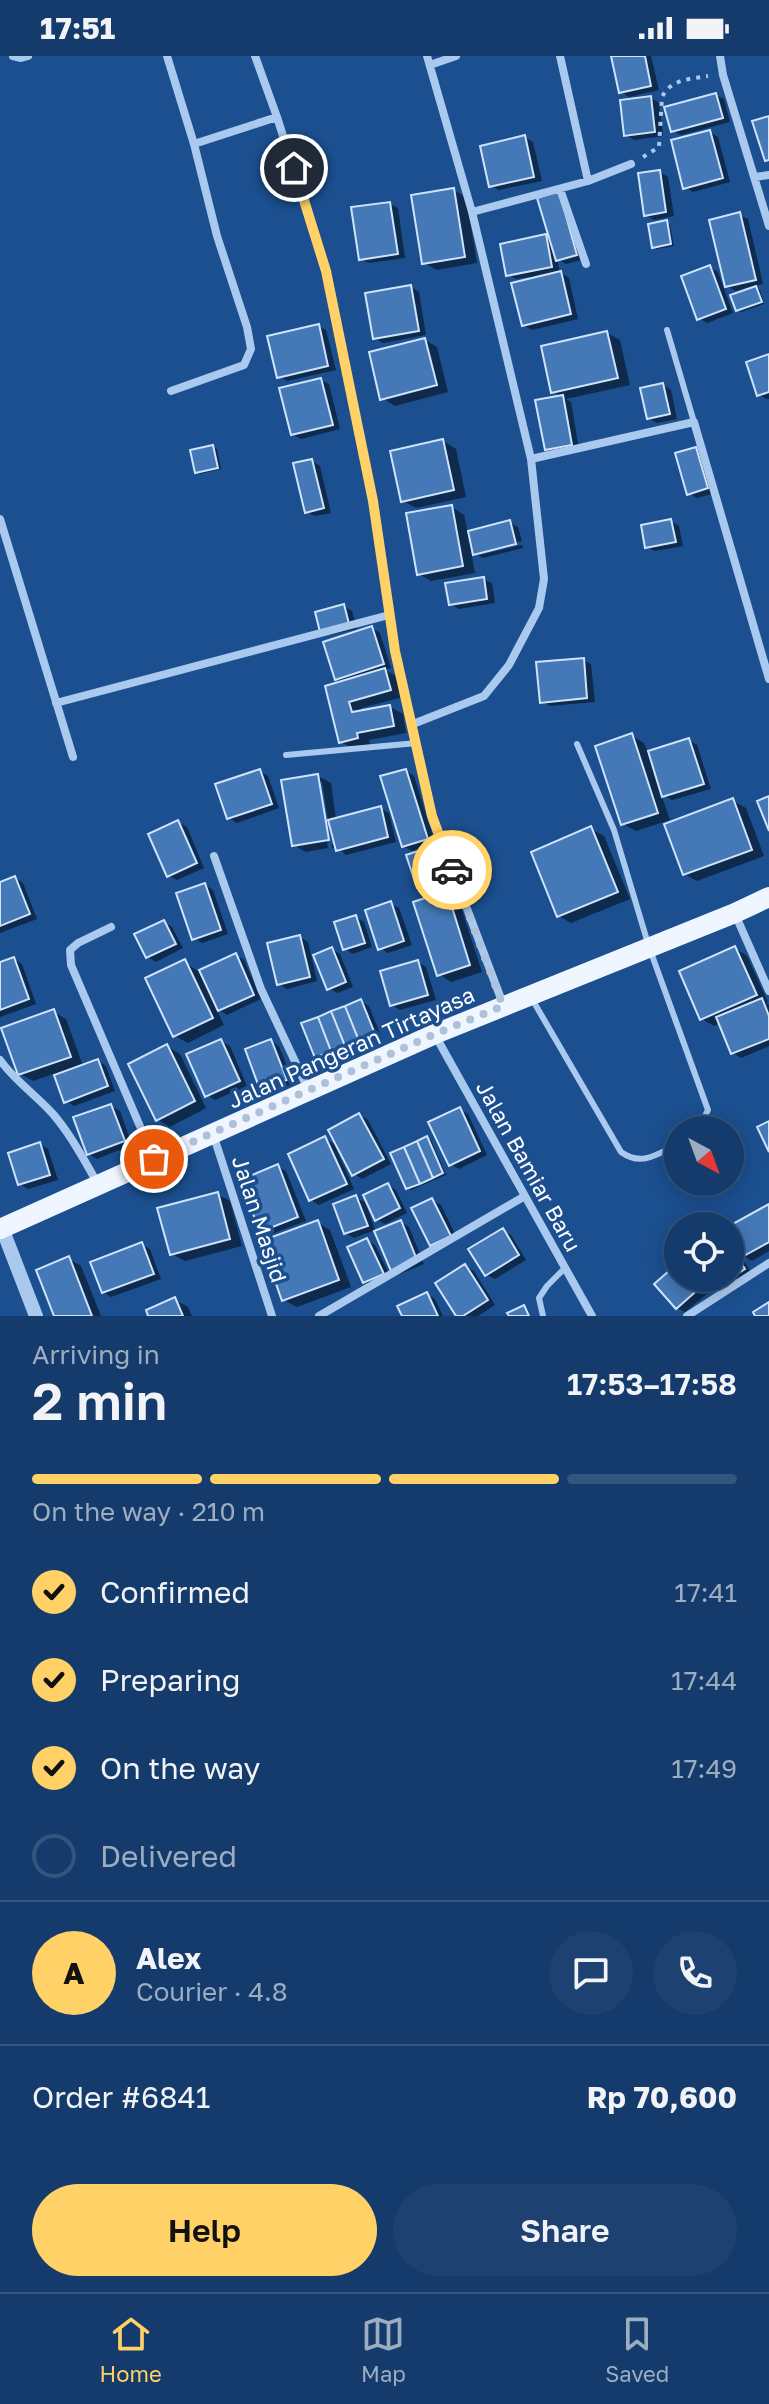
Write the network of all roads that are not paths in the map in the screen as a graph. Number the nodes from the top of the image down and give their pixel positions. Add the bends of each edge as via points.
1 (13, 56) edge
2 (28, 56) edge
3 (167, 56) edge
4 (255, 56) edge
5 (456, 56) edge
6 (560, 56) edge
7 (720, 56) edge
8 (428, 60) edge
9 (277, 117) junction
10 (194, 144) junction
11 (631, 164) road end
12 (769, 175) edge
13 (754, 177) junction
14 (588, 181) junction
15 (560, 189) junction
16 (472, 212) junction
17 (769, 226) edge
18 (586, 264) dead end
19 (667, 330) dead end
20 (171, 391) dead end
21 (694, 422) junction
22 (531, 459) junction
23 (0, 519) edge
24 (389, 615) junction
25 (769, 679) edge
26 (56, 703) junction
27 (413, 724) junction
28 (417, 743) junction
29 (577, 744) dead end
30 (286, 755) dead end
31 (73, 757) dead end
32 (214, 856) dead end
33 (769, 897) edge
34 (735, 913) junction
35 (111, 927) dead end
36 (649, 947) junction
37 (769, 991) edge
38 (530, 996) junction
39 (503, 1006) junction
40 (435, 1034) junction
41 (0, 1060) edge
42 (309, 1091) junction
43 (705, 1116) edge
44 (213, 1133) junction
45 (664, 1151) edge
46 (154, 1159) junction
47 (98, 1185) junction
48 (525, 1196) junction
49 (1, 1228) edge
50 (769, 1263) edge
51 (565, 1268) junction
52 (36, 1316) edge
53 (272, 1316) edge
54 (319, 1316) edge
55 (543, 1316) edge
56 (592, 1316) edge
57 (687, 1316) edge

1 - 2 street
3 - 10 street
4 - 9 street
5 - 8 street
6 - 14 street
7 - 13 street
8 - 16 street
9 - 10 street
9 - 24 street via 326,271 373,501
10 - 20 street via 251,349 244,365
11 - 14 street
12 - 13 street
13 - 17 street
14 - 15 street
15 - 16 street
15 - 18 street
16 - 22 street
19 - 21 lane
21 - 22 street
21 - 25 street
22 - 27 street via 544,579 539,608 509,665 484,696
23 - 26 street
24 - 26 street
24 - 27 street
26 - 31 street
27 - 28 street
28 - 30 lane
28 - 39 street via 432,816
29 - 36 lane via 614,830
32 - 42 street via 261,989
33 - 34 main road, Jalan Pangeran Tirtayasa
34 - 36 main road, Jalan Pangeran Tirtayasa
34 - 37 street
35 - 46 street via 70,950 71,965
36 - 38 main road, Jalan Pangeran Tirtayasa
36 - 43 lane via 708,1110
38 - 39 main road, Jalan Pangeran Tirtayasa
38 - 45 lane via 621,1152 643,1161
39 - 40 main road, Jalan Pangeran Tirtayasa
40 - 42 main road, Jalan Pangeran Tirtayasa
40 - 48 street, Jalan Bamiar Baru
41 - 47 street via 52,1113
42 - 44 main road, Jalan Pangeran Tirtayasa
44 - 46 main road, Jalan Pangeran Tirtayasa
44 - 53 street, Jalan Masjid
46 - 47 main road, Jalan Pangeran Tirtayasa
47 - 49 main road, Jalan Pangeran Tirtayasa
48 - 51 street, Jalan Bamiar Baru
48 - 54 street
49 - 52 street
50 - 57 street
51 - 55 lane via 539,1298
51 - 56 street, Jalan Bamiar Baru

